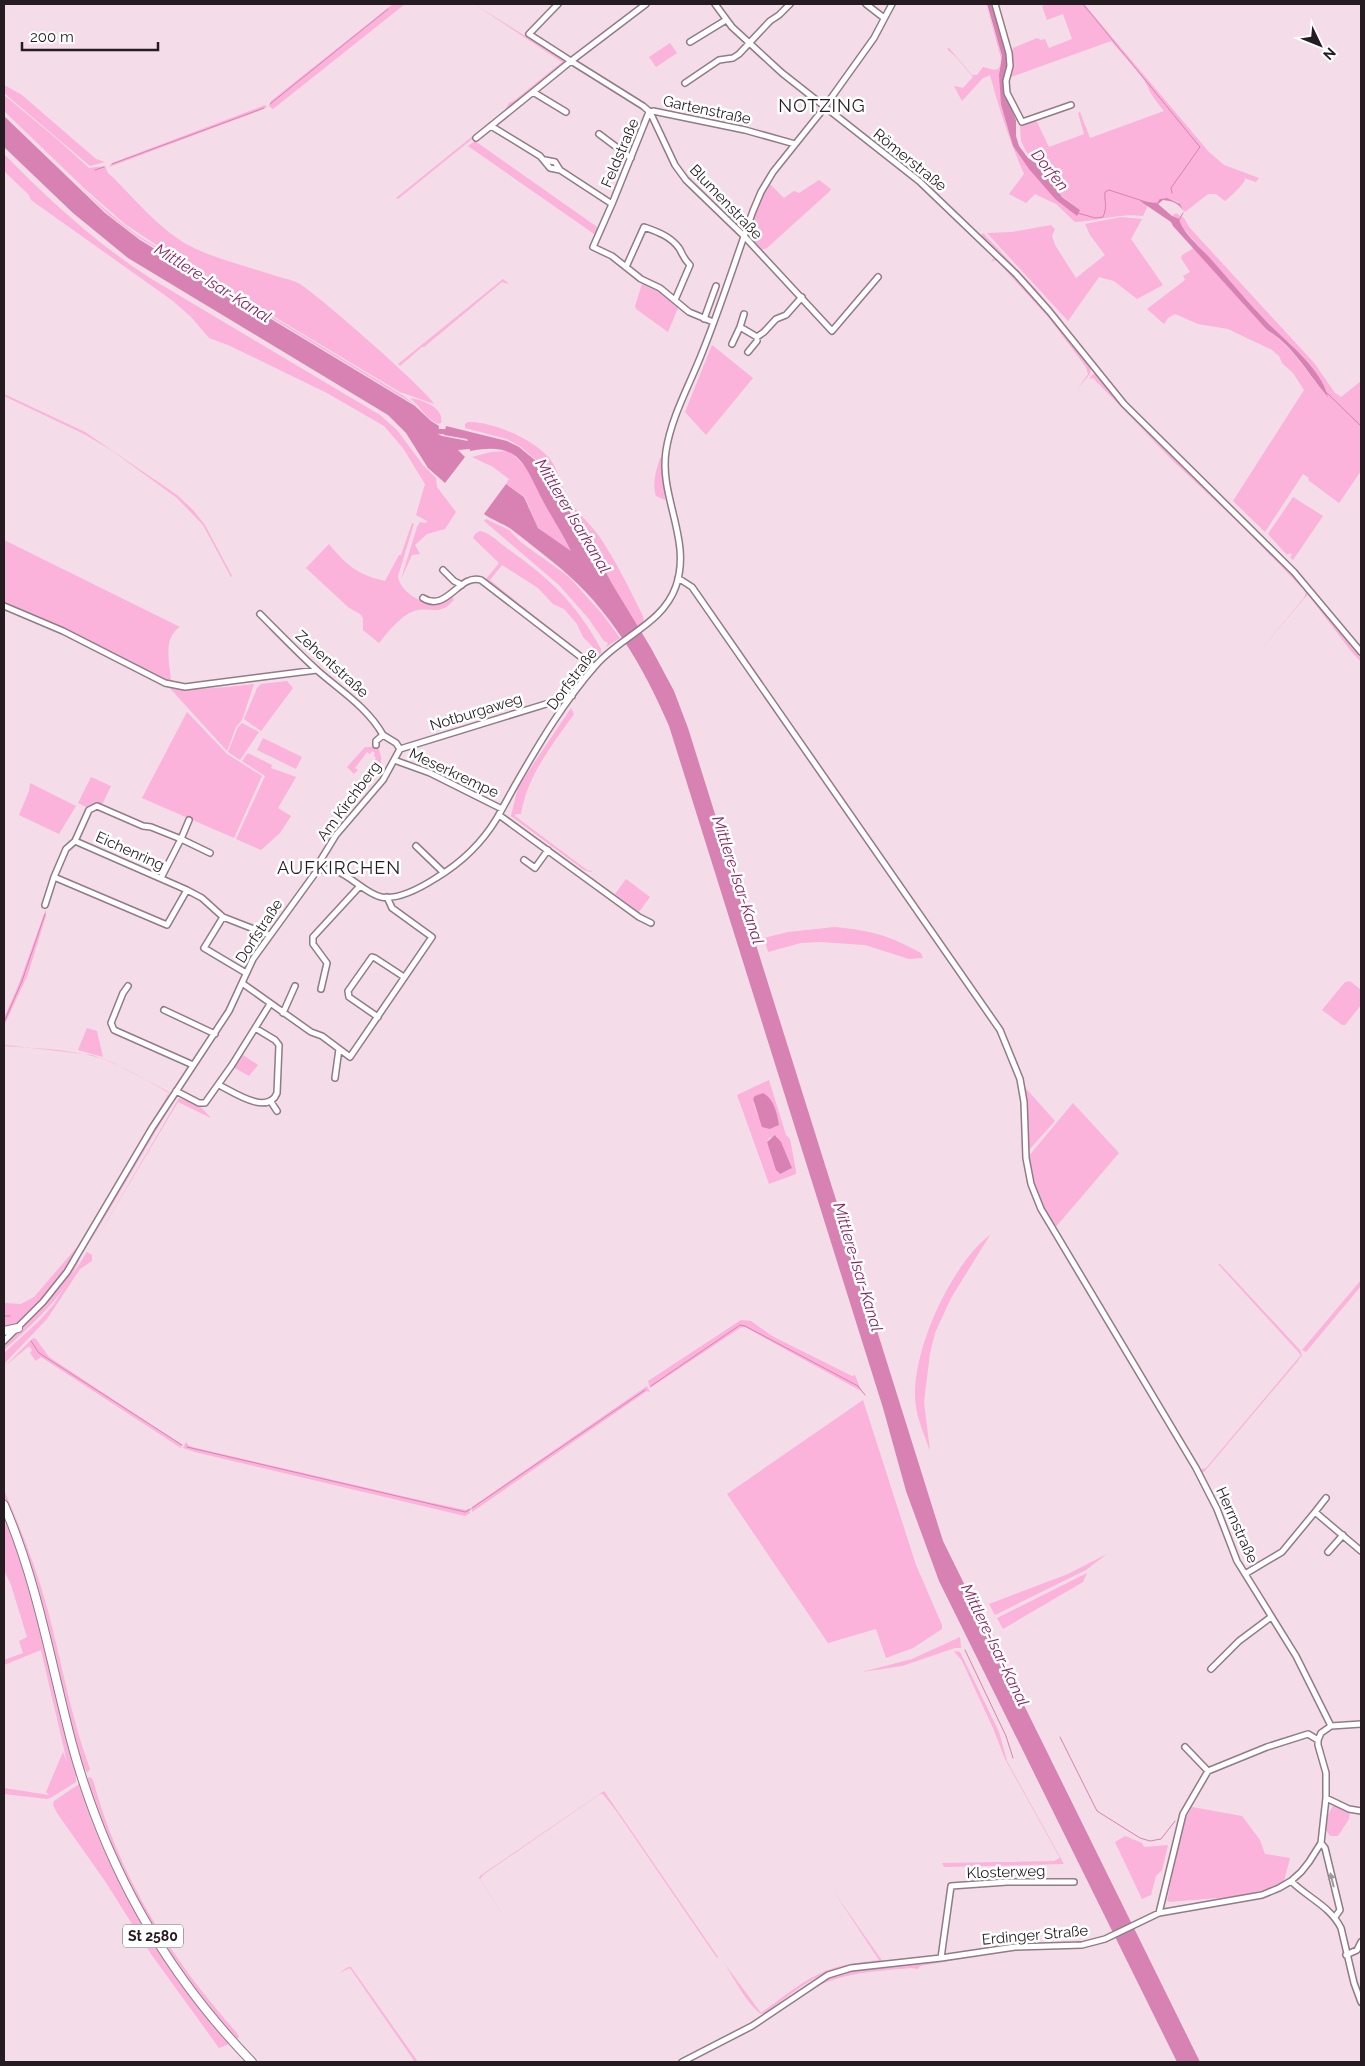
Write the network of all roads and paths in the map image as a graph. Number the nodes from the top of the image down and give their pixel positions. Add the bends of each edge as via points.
1 (558, 4) edge
2 (646, 4) edge
3 (715, 4) edge
4 (790, 4) edge
5 (866, 4) edge
6 (892, 4) edge
7 (995, 4) edge
8 (884, 18) junction
9 (726, 20) junction
10 (690, 42) dead end
11 (750, 43) junction
12 (571, 62) junction
13 (685, 83) dead end
14 (533, 92) junction
15 (1071, 105) dead end
16 (824, 106) junction
17 (566, 112) dead end
18 (650, 112) junction
19 (491, 126) junction
20 (599, 134) dead end
21 (476, 138) dead end
22 (795, 144) junction
23 (631, 158) junction
24 (612, 204) junction
25 (744, 236) junction
26 (626, 268) junction
27 (878, 277) dead end
28 (716, 286) dead end
29 (802, 297) junction
30 (675, 300) junction
31 (722, 300) junction
32 (744, 314) dead end
33 (704, 318) junction
34 (713, 322) junction
35 (740, 327) junction
36 (709, 336) junction
37 (757, 337) junction
38 (732, 344) dead end
39 (748, 352) dead end
40 (443, 570) dead end
41 (678, 578) junction
42 (462, 585) junction
43 (423, 598) dead end
44 (4, 606) edge
45 (260, 614) dead end
46 (1361, 652) edge
47 (594, 667) junction
48 (317, 670) junction
49 (572, 696) junction
50 (383, 736) junction
51 (376, 745) dead end
52 (400, 749) junction
53 (394, 760) junction
54 (502, 809) junction
55 (499, 815) junction
56 (189, 820) dead end
57 (181, 839) junction
58 (75, 841) junction
59 (416, 846) dead end
60 (548, 850) junction
61 (210, 853) dead end
62 (322, 858) junction
63 (524, 860) dead end
64 (323, 868) junction
65 (316, 872) junction
66 (444, 873) junction
67 (54, 877) junction
68 (161, 878) junction
69 (360, 886) junction
70 (187, 890) junction
71 (387, 897) junction
72 (45, 905) dead end
73 (223, 917) junction
74 (651, 923) dead end
75 (269, 935) junction
76 (246, 973) junction
77 (404, 977) junction
78 (242, 983) junction
79 (128, 986) dead end
80 (295, 986) dead end
81 (320, 988) dead end
82 (270, 1004) junction
83 (164, 1010) dead end
84 (283, 1013) junction
85 (378, 1016) junction
86 (255, 1028) junction
87 (215, 1034) junction
88 (339, 1049) junction
89 (193, 1065) junction
90 (336, 1078) dead end
91 (219, 1085) junction
92 (176, 1091) junction
93 (271, 1102) junction
94 (277, 1111) dead end
95 (18, 1328) junction
96 (4, 1331) edge
97 (4, 1341) edge
98 (1326, 1498) dead end
99 (4, 1505) edge
100 (1315, 1512) junction
101 (1343, 1535) junction
102 (1361, 1551) edge
103 (1328, 1552) dead end
104 (1245, 1574) junction
105 (1271, 1617) junction
106 (1211, 1669) dead end
107 (1361, 1724) edge
108 (1331, 1726) junction
109 (1318, 1740) junction
110 (1185, 1747) dead end
111 (1208, 1771) junction
112 (1326, 1798) junction
113 (1361, 1811) edge
114 (1320, 1843) junction
115 (1291, 1881) junction
116 (1074, 1882) dead end
117 (1159, 1913) junction
118 (1334, 1917) junction
119 (1361, 1942) edge
120 (1346, 1955) junction
121 (941, 1958) junction
122 (1361, 2002) edge
123 (252, 2062) edge
124 (682, 2062) edge

1 - 12 street, Gartenstraße via 528,34
2 - 12 street
3 - 9 street, Römerstraße
4 - 11 street
5 - 8 street
6 - 8 street
7 - 15 street via 1010,53 1007,93 1022,122
8 - 16 street via 874,38
9 - 10 street
9 - 11 street, Römerstraße
11 - 13 street via 733,58 719,60
11 - 16 street, Römerstraße
12 - 14 street
12 - 18 street, Gartenstraße
14 - 17 street
14 - 19 street
16 - 22 street
16 - 46 street, Römerstraße via 919,181 983,241 1034,293 1124,404 1284,561
18 - 22 street, Gartenstraße via 745,130
18 - 23 street, Feldstraße
18 - 25 street, Blumenstraße via 678,171
19 - 21 street
19 - 24 street, Feldstraße via 524,144 550,168 560,170
20 - 23 street
22 - 25 street via 761,192
23 - 24 street, Feldstraße
24 - 26 street, Feldstraße via 593,247 612,256
25 - 29 street, Blumenstraße
25 - 31 street
26 - 30 street
26 - 30 street via 644,227 667,236 690,265
27 - 29 street, Blumenstraße via 832,331
28 - 33 street
29 - 37 street via 786,315 776,319
30 - 33 street via 692,314
31 - 34 street
31 - 36 street
32 - 35 street
33 - 34 street
34 - 36 street
35 - 37 street
35 - 38 street
36 - 41 street, Dorfstraße via 675,419 665,457 666,483 681,551
37 - 39 street
40 - 42 street
41 - 47 street, Dorfstraße via 657,615 605,654
41 - 104 street, Herrnstraße via 692,587 1000,1030 1020,1079 1026,1158 1039,1204 1196,1468 1218,1509
42 - 43 street via 441,600 433,602
42 - 47 street via 475,578 488,584
44 - 48 street via 62,630 176,686
45 - 48 street, Zehentstraße
47 - 49 street, Dorfstraße
48 - 50 street, Zehentstraße via 374,720
49 - 52 street, Notburgaweg
49 - 54 street, Dorfstraße
50 - 51 street
50 - 52 street, Zehentstraße
52 - 53 street
53 - 54 street, Meserkrempe via 430,773
53 - 62 street, Am Kirchberg via 383,780 336,835
54 - 55 street, Dorfstraße
55 - 60 street
55 - 66 street, Dorfstraße via 472,851
56 - 57 street
57 - 58 street via 97,806 89,810
57 - 61 street
57 - 68 street
58 - 67 street, Eichenring via 66,849
58 - 68 street, Eichenring
59 - 66 street
60 - 63 street via 535,868
60 - 74 street
62 - 64 street, Am Kirchberg
62 - 65 street, Am Kirchberg
64 - 65 street, Dorfstraße
64 - 69 street via 335,870
65 - 75 street, Dorfstraße
66 - 71 street, Dorfstraße via 410,891
67 - 70 street via 167,926
67 - 72 street, Eichenring
68 - 70 street, Eichenring
69 - 71 street via 379,897
69 - 81 street via 314,937 313,944 327,963
70 - 73 street, Eichenring via 202,898
71 - 77 street via 392,908 432,937
73 - 75 street, Eichenring
73 - 76 street via 204,948
75 - 76 street, Dorfstraße
76 - 78 street, Dorfstraße
77 - 85 street
77 - 85 street via 372,957 348,991 349,997
78 - 82 street
78 - 87 street, Dorfstraße
79 - 89 street via 111,1023 114,1030
80 - 84 street
82 - 84 street
82 - 86 street
83 - 87 street
84 - 88 street
85 - 88 street via 350,1057
86 - 91 street
86 - 93 street via 279,1046 277,1093
87 - 89 street, Dorfstraße
88 - 90 street
89 - 92 street, Dorfstraße
91 - 92 street via 203,1104
91 - 93 street via 250,1100
92 - 95 street, Dorfstraße via 67,1272
93 - 94 street
95 - 96 highway
95 - 97 street, Dorfstraße
98 - 100 street
99 - 123 highway, St 2580 via 36,1595 79,1768 112,1860 154,1937 187,1988
100 - 101 street
100 - 104 street via 1282,1552
101 - 102 street
101 - 103 street
104 - 105 street, Herrnstraße
105 - 106 street via 1239,1641
105 - 108 street, Herrnstraße via 1305,1671
107 - 108 street
108 - 109 street via 1321,1732
109 - 111 street via 1308,1734
109 - 112 street, Erdinger Straße via 1325,1764
110 - 111 street
111 - 117 street via 1183,1814
112 - 113 street
112 - 114 street, Erdinger Straße
114 - 115 street, Erdinger Straße via 1309,1862
118 -> 114 street via 1340,1910 1325,1848
115 - 117 street, Erdinger Straße via 1262,1895
115 - 118 street
116 - 121 street, Klosterweg via 951,1886
117 - 121 street, Erdinger Straße via 1082,1945 1015,1947
118 - 120 street via 1341,1928
119 - 120 street via 1357,1950
120 - 122 street
121 - 124 street, Erdinger Straße via 851,1968 828,1975 752,2026

